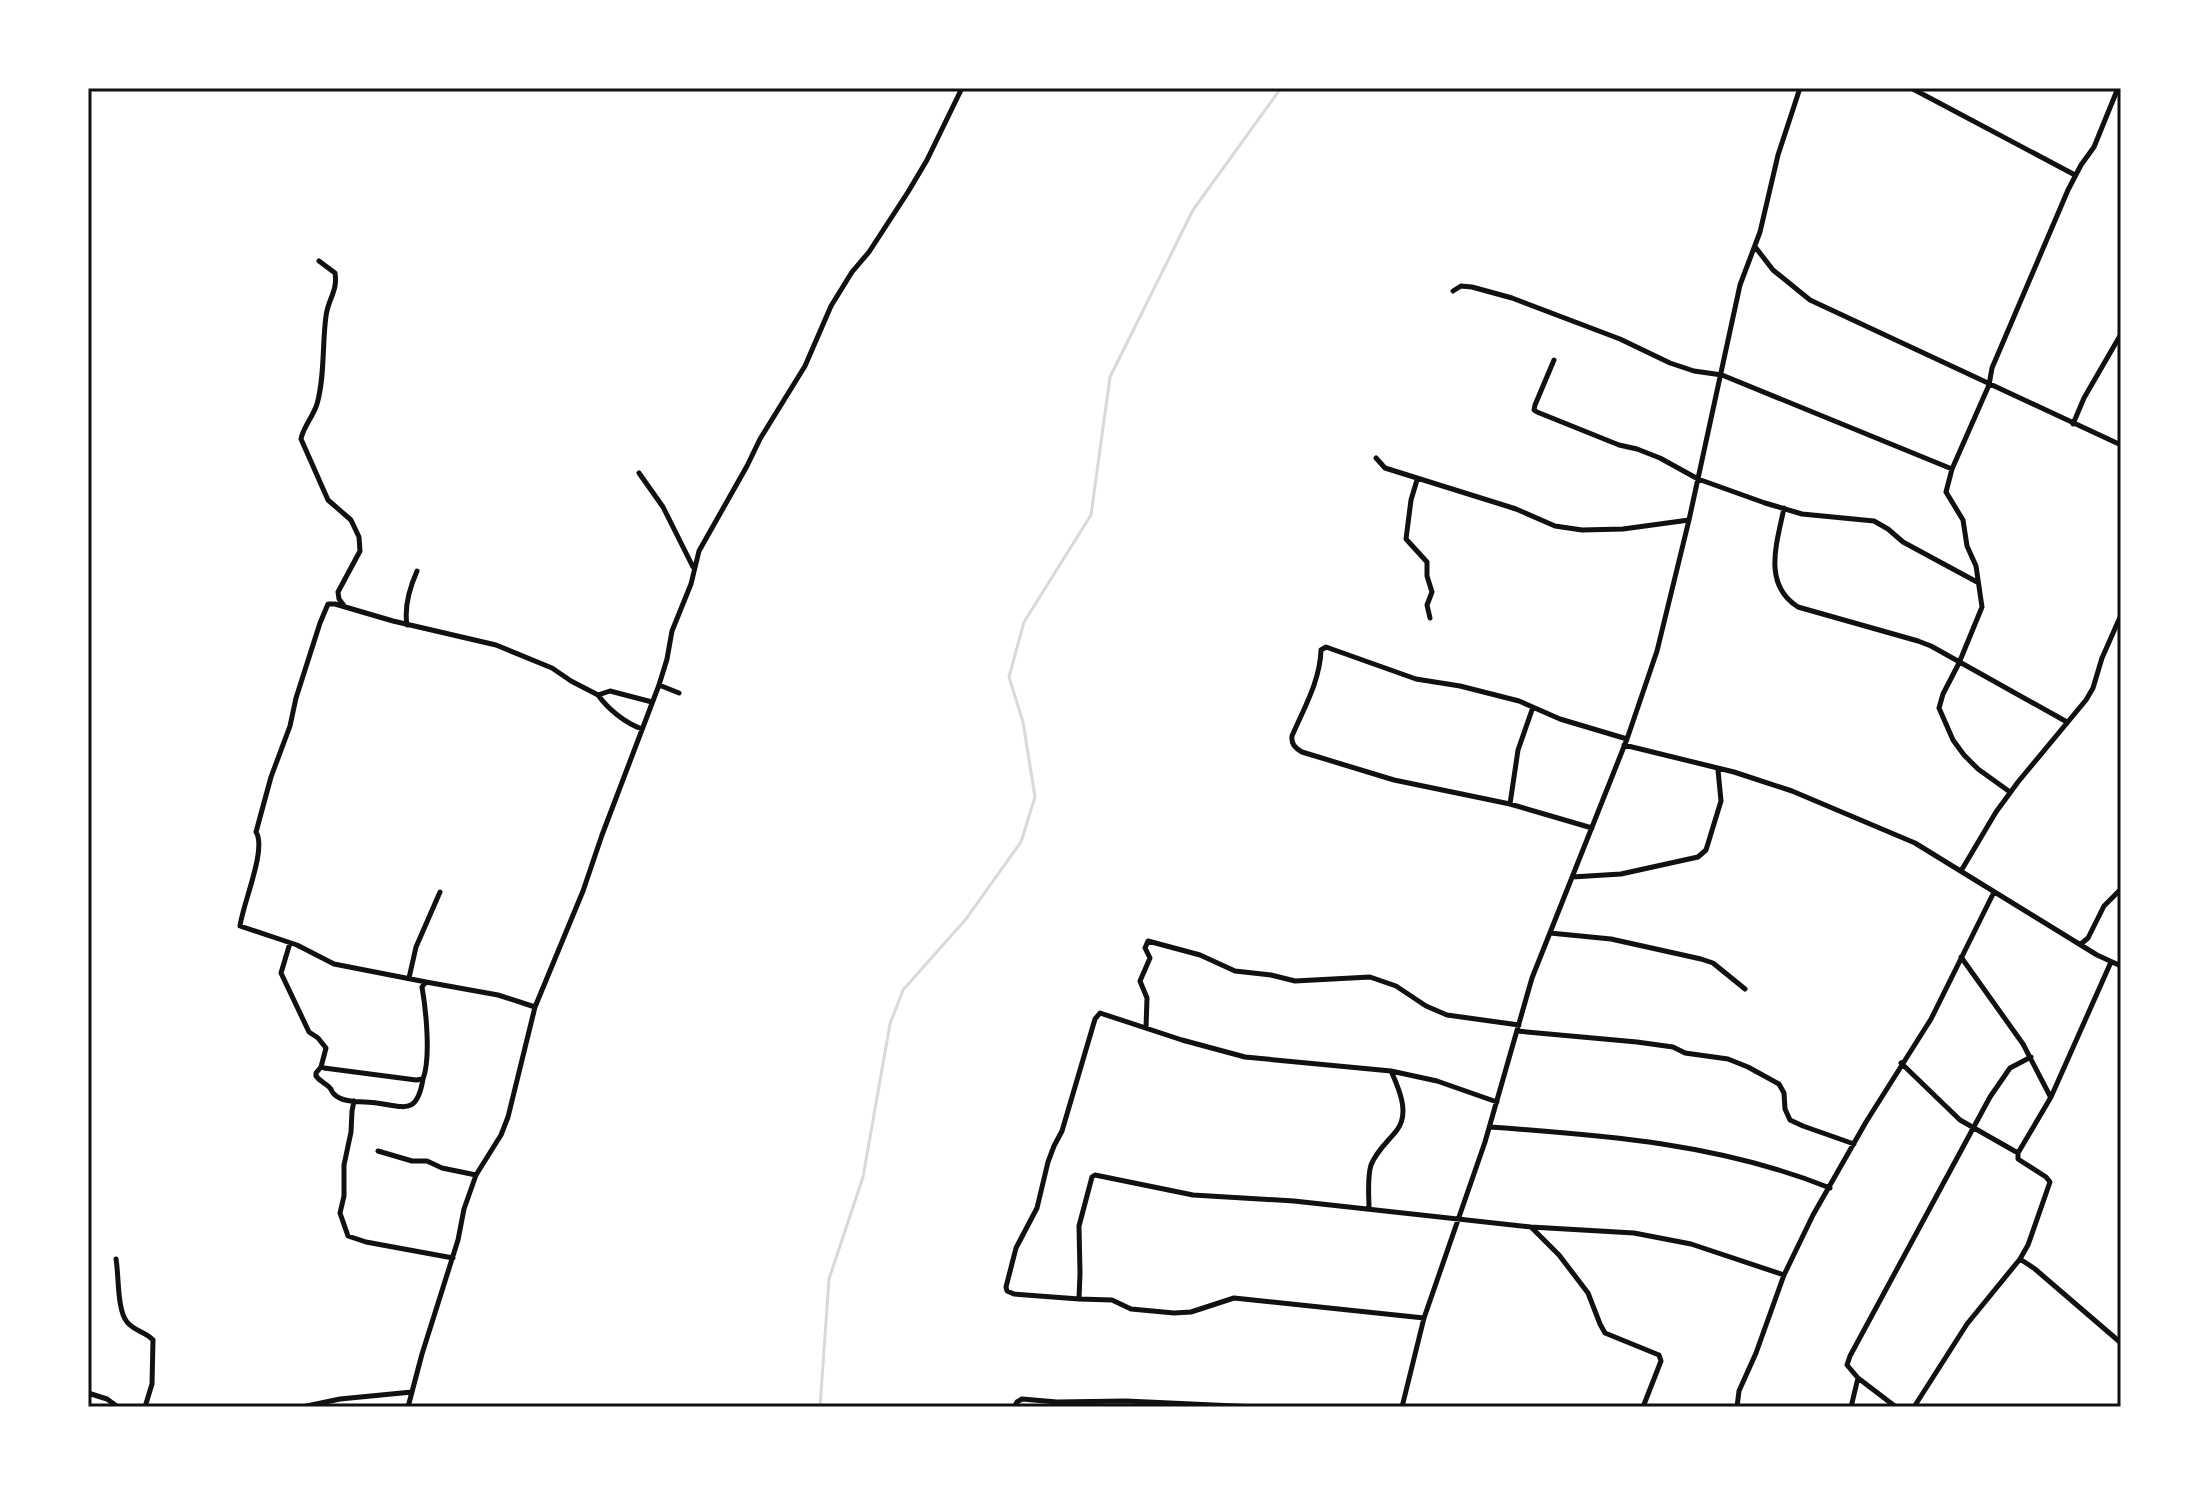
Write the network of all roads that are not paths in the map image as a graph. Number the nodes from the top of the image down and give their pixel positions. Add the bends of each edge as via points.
1 (962, 88) edge
2 (1800, 88) edge
3 (1911, 88) edge
4 (2118, 88) edge
5 (2075, 175) junction
6 (1756, 247) junction
7 (319, 261) dead end
8 (1453, 291) dead end
9 (2121, 334) edge
10 (1554, 360) dead end
11 (1722, 375) junction
12 (1989, 385) junction
13 (2073, 424) junction
14 (2121, 445) edge
15 (1376, 458) dead end
16 (1952, 469) junction
17 (639, 473) dead end
18 (1698, 479) junction
19 (1417, 480) junction
20 (1784, 508) junction
21 (1689, 520) junction
22 (694, 568) junction
23 (417, 571) dead end
24 (1978, 583) junction
25 (346, 608) junction
26 (2121, 615) edge
27 (1430, 618) dead end
28 (407, 625) junction
29 (1959, 663) junction
30 (659, 685) junction
31 (679, 693) dead end
32 (598, 695) junction
33 (652, 702) junction
34 (1533, 707) junction
35 (2067, 722) junction
36 (642, 729) junction
37 (1626, 742) junction
38 (1718, 770) junction
39 (2010, 792) junction
40 (1510, 804) junction
41 (1592, 828) junction
42 (1961, 871) junction
43 (1572, 877) junction
44 (2121, 889) edge
45 (440, 892) dead end
46 (1994, 892) junction
47 (1550, 933) junction
48 (290, 943) junction
49 (2081, 944) junction
50 (1961, 957) junction
51 (2111, 962) junction
52 (2121, 966) edge
53 (409, 978) junction
54 (426, 982) junction
55 (1745, 989) dead end
56 (535, 1007) junction
57 (1146, 1028) junction
58 (1518, 1028) junction
59 (2031, 1057) junction
60 (1901, 1063) junction
61 (321, 1067) junction
62 (1391, 1071) junction
63 (423, 1079) junction
64 (2051, 1097) junction
65 (354, 1101) junction
66 (1497, 1102) junction
67 (1489, 1127) junction
68 (1972, 1129) junction
69 (1854, 1144) junction
70 (378, 1151) dead end
71 (2018, 1153) junction
72 (476, 1175) junction
73 (1830, 1188) junction
74 (1369, 1209) junction
75 (1459, 1218) junction
76 (1531, 1227) junction
77 (453, 1258) junction
78 (116, 1259) dead end
79 (2020, 1259) junction
80 (1784, 1275) junction
81 (1079, 1299) junction
82 (1424, 1318) junction
83 (2121, 1343) edge
84 (1858, 1378) junction
85 (412, 1392) junction
86 (88, 1393) edge
87 (1161, 1405) edge
88 (118, 1407) edge
89 (145, 1407) edge
90 (302, 1407) edge
91 (408, 1407) edge
92 (1014, 1407) edge
93 (1257, 1407) edge
94 (1402, 1407) edge
95 (1643, 1407) edge
96 (1737, 1407) edge
97 (1851, 1407) edge
98 (1896, 1407) edge
99 (1914, 1407) edge

1 - 22 street via 915,181 831,306 805,366 760,439
2 - 6 street
3 - 5 street
4 - 5 street via 2094,147
5 - 12 street
6 - 11 street via 1740,285
6 - 12 street via 1773,270 1810,300
7 - 25 street via 335,273 335,292 326,313 318,400 301,439 328,500 351,520 359,537 360,551 338,592
8 - 11 street via 1472,287 1512,298 1670,363
9 - 13 street
10 - 18 street via 1535,411 1660,458
11 - 16 street
11 - 18 street
12 - 13 street
12 - 16 street
13 - 14 street
15 - 19 street via 1385,468
16 - 24 street via 1946,492 1963,520
17 - 22 street
18 - 20 street
18 - 21 street
19 - 21 street via 1564,528 1623,529
19 - 27 street via 1406,539 1427,562
20 - 24 street via 1874,521
20 - 29 street via 1775,556 1783,596 1798,607 1918,641
21 - 37 street via 1657,651
22 - 30 street
23 - 28 street via 410,584
24 - 29 street via 1982,607
25 - 28 street
25 - 48 street via 328,604 323,613 256,832 260,841 240,926
26 - 35 street via 2091,693
28 - 32 street via 496,645
29 - 35 street
29 - 39 street via 1940,702 1943,720 1964,755
30 - 31 street
30 - 33 street
32 - 33 street via 610,691
32 - 36 street
33 - 36 street
34 - 37 street
34 - 40 street via 1518,750
34 - 40 street via 1416,679 1324,648 1292,736 1302,752 1394,780
35 - 39 street
36 - 56 street
37 - 38 street
37 - 41 street
38 - 42 street via 1792,791 1850,815 1915,843
38 - 43 street via 1721,801 1706,850 1698,857 1621,874
39 - 42 street
40 - 41 street
41 - 43 street
42 - 46 street
43 - 47 street
44 - 49 street
45 - 53 street
46 - 49 street
46 - 50 street
47 - 55 street via 1611,939 1701,959
47 - 58 street
48 - 53 street via 334,964
48 - 61 street via 281,973 309,1032 326,1048
49 - 51 street
50 - 59 street
50 - 60 street via 1931,1019
51 - 52 street
51 - 64 street
53 - 54 street
54 - 56 street
54 - 63 street
56 - 72 street via 508,1117
57 - 58 street via 1147,998 1140,981 1150,958 1148,941 1235,971 1295,981 1370,977 1447,1015
57 - 62 street via 1245,1057
57 - 81 street via 1097,1015 1037,1208 1013,1258 1006,1287 1014,1294
58 - 66 street
58 - 69 street via 1728,1059 1779,1084 1790,1120
59 - 64 street
59 - 68 street via 2004,1075
60 - 68 street
60 - 69 street
61 - 63 street
61 - 65 street via 318,1080 337,1097
62 - 66 street
62 - 74 street via 1402,1097 1403,1121 1370,1168
63 - 65 street via 417,1100 402,1108
64 - 71 street
65 - 77 street via 340,1213 345,1232 355,1240
66 - 67 street
67 - 73 street via 1666,1144 1795,1174
67 - 75 street
68 - 71 street
68 - 84 street via 1855,1344 1847,1365
69 - 73 street
70 - 72 street
71 - 79 street via 2050,1182
72 - 77 street
73 - 80 street
74 - 75 street
74 - 81 street via 1193,1195 1095,1175 1079,1226
75 - 76 street
75 - 82 street
76 - 80 street via 1634,1233
76 - 95 street via 1588,1293 1605,1333 1659,1355
77 - 85 street
78 - 89 street via 124,1319 153,1340 152,1384
79 - 83 street
79 - 99 street via 1967,1324
80 - 96 street
81 - 82 street via 1174,1313 1234,1298
82 - 94 street
84 - 97 street
84 - 98 street
85 - 90 street
85 - 91 street
86 - 88 street
87 - 92 street via 1022,1399
87 - 93 street

